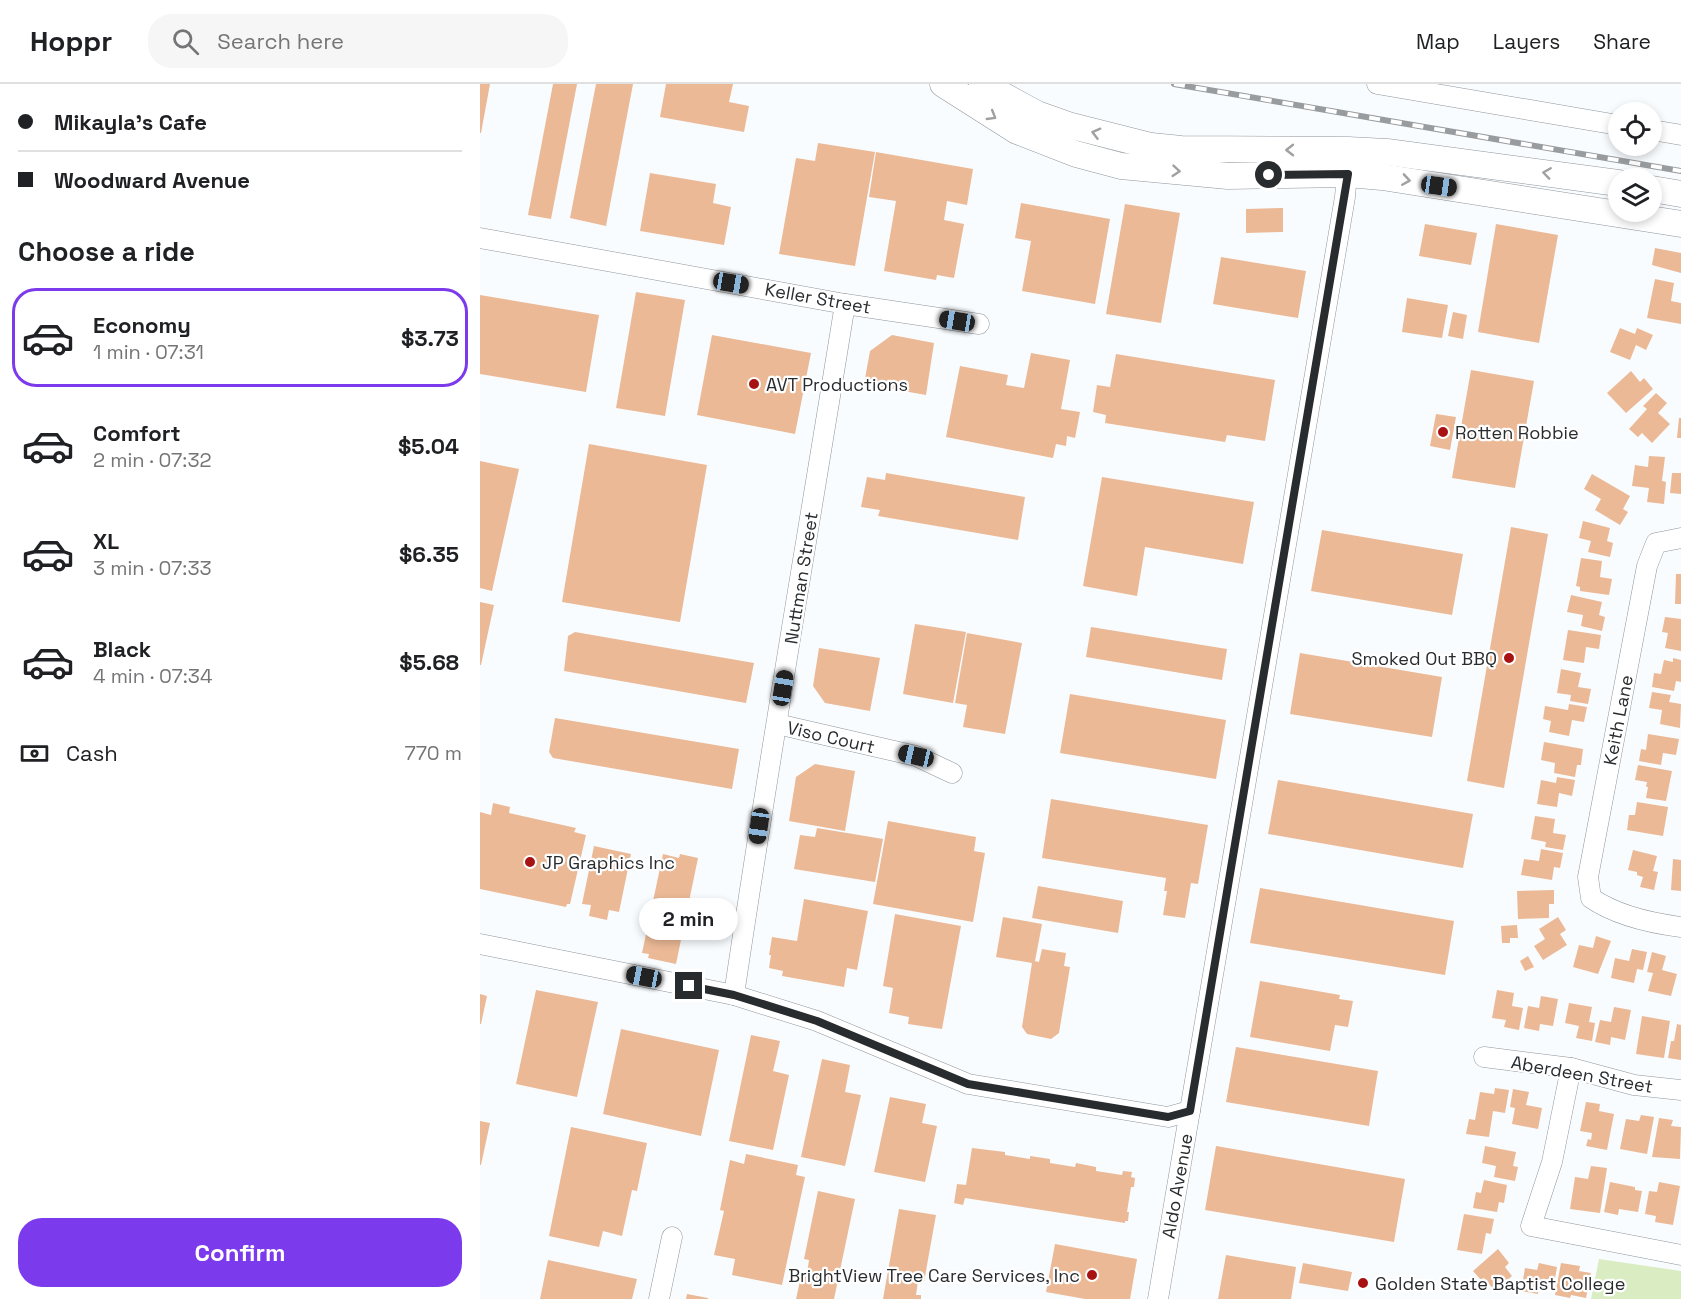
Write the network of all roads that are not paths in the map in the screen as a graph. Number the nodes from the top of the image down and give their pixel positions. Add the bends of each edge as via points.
1 (942, 84) edge
2 (982, 84) edge
3 (1377, 84) edge
4 (1608, 123) edge
5 (1662, 132) edge
6 (1681, 135) edge
7 (1348, 162) junction
8 (1608, 181) edge
9 (1662, 191) edge
10 (1608, 192) edge
11 (1681, 194) edge
12 (1600, 211) junction
13 (1681, 224) edge
14 (480, 238) edge
15 (845, 304) junction
16 (979, 324) dead end
17 (1681, 538) edge
18 (777, 724) junction
19 (952, 773) dead end
20 (1681, 927) edge
21 (480, 944) edge
22 (734, 995) junction
23 (1484, 1057) dead end
24 (1571, 1068) junction
25 (1681, 1090) edge
26 (1190, 1111) junction
27 (672, 1237) dead end
28 (1681, 1256) edge
29 (659, 1299) edge
30 (1158, 1299) edge

1 -> 7 main road via 1017,131 1121,166 1228,176
7 -> 2 main road via 1151,146 1068,125 1027,109
3 - 4 street
5 - 6 street
8 -> 7 main road via 1387,152
7 -> 12 main road via 1382,177
7 - 26 street, Aldo Avenue
9 - 11 main road
10 - 12 main road
12 - 13 main road
14 - 15 street, Keller Street
15 - 16 street, Keller Street
15 - 18 street, Nuttman Street
17 - 20 street, Keith Lane via 1656,543 1647,566 1588,877 1591,898 1607,909
18 - 19 street, Viso Court via 916,756
18 - 22 street, Nuttman Street
21 - 22 street
22 - 26 street via 817,1021 968,1084 1168,1117
23 - 24 street, Aberdeen Street
24 - 25 street, Aberdeen Street via 1634,1085
24 - 28 street via 1552,1162 1531,1227
26 - 30 street, Aldo Avenue
27 - 29 street

